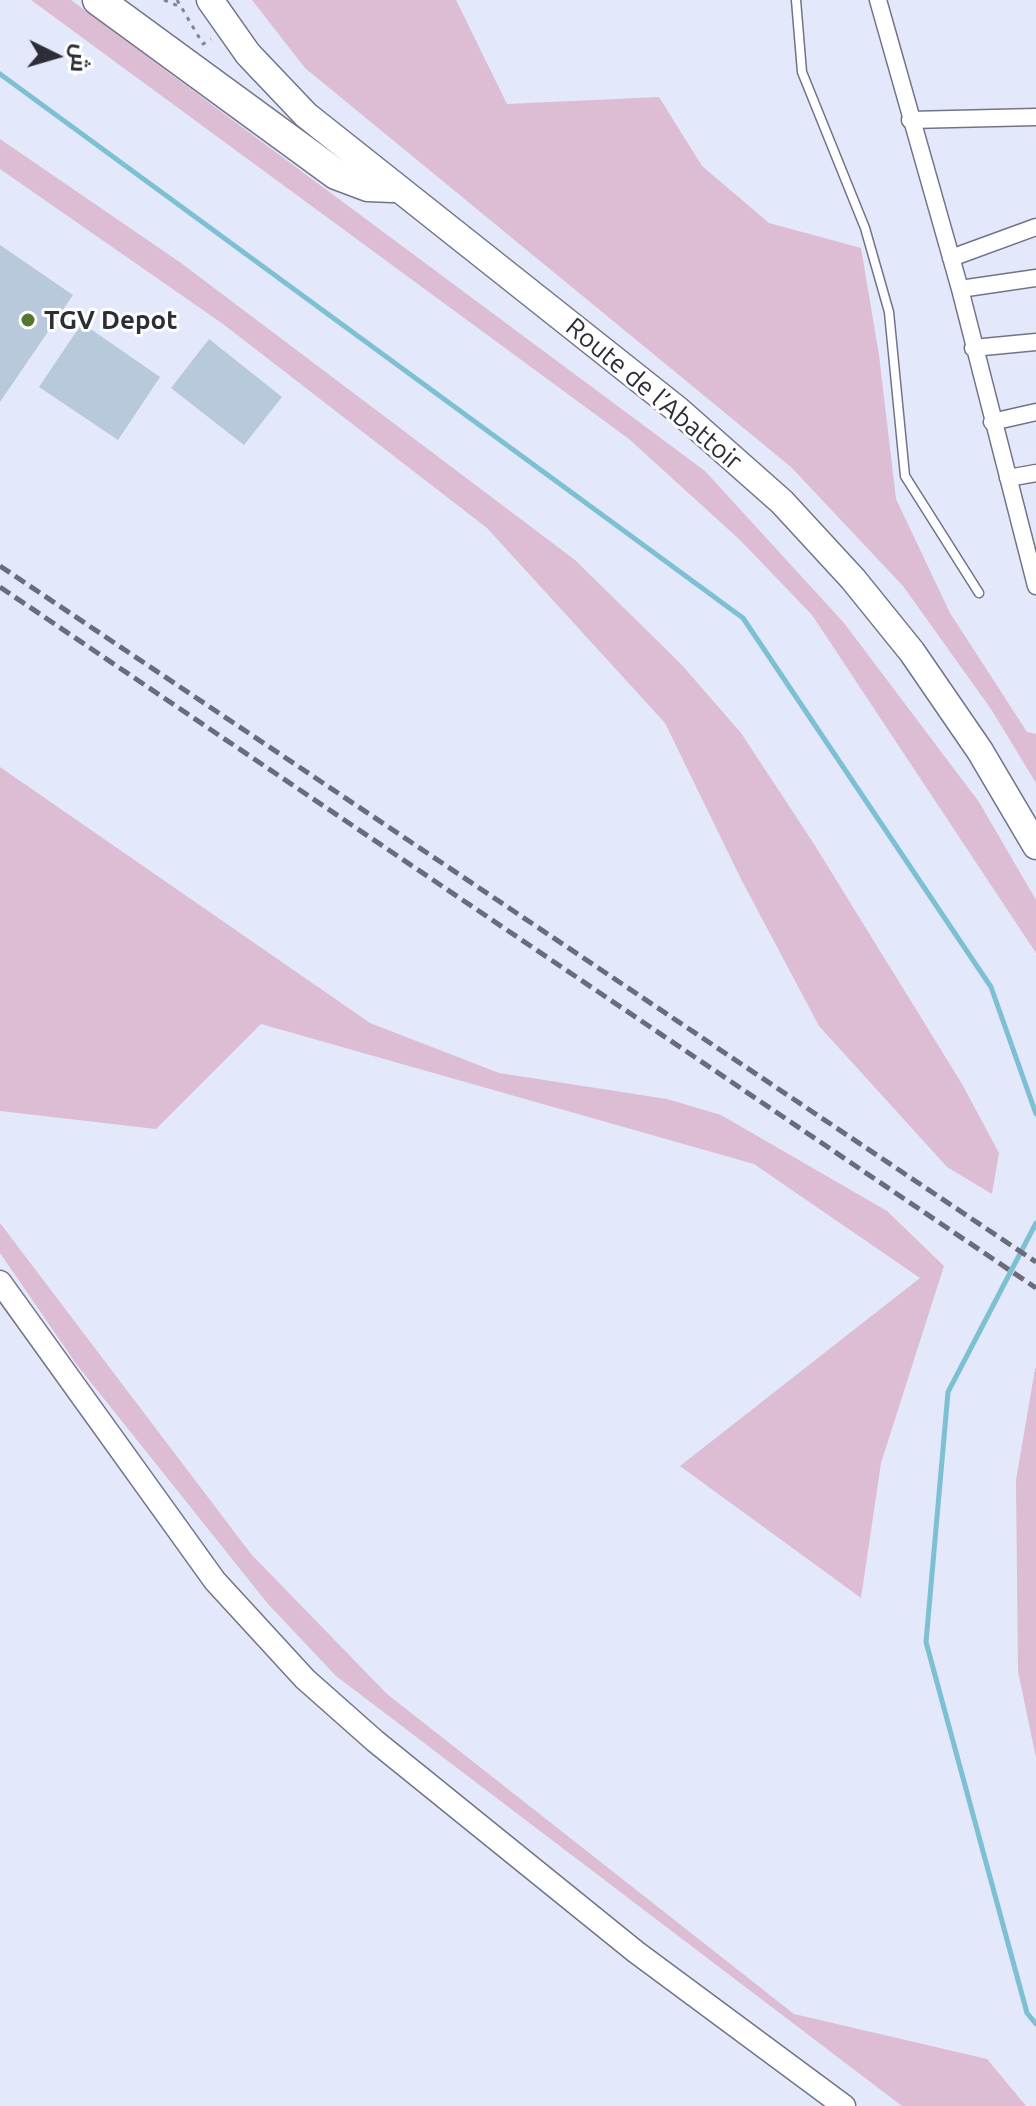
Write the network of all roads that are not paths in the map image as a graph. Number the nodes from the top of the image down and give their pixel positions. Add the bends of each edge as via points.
1 (98, 0) edge
2 (210, 0) edge
3 (796, 0) edge
4 (878, 0) edge
5 (1036, 117) edge
6 (910, 120) junction
7 (393, 187) junction
8 (1036, 227) edge
9 (951, 258) junction
10 (1036, 278) edge
11 (960, 289) junction
12 (1036, 342) edge
13 (973, 348) junction
14 (1036, 412) edge
15 (992, 422) junction
16 (1036, 473) edge
17 (1008, 478) junction
18 (1031, 546) edge
19 (1036, 586) edge
20 (979, 593) dead end
21 (1036, 846) edge
22 (0, 1282) edge
23 (842, 2106) edge

1 - 7 highway via 336,174 368,186
2 - 7 main road, Route de l’Abattoir via 248,54 306,115
3 - 20 lane via 802,72 865,228 889,312 905,476
4 - 6 street
5 - 6 street
6 - 9 street
7 - 21 main road, Route de l’Abattoir via 678,410 782,502 912,652
8 - 9 street
9 - 11 street
10 - 11 street
11 - 13 street
12 - 13 street
13 - 15 street
14 - 15 street
15 - 17 street
16 - 17 street
17 - 18 street
18 - 19 street
22 - 23 main road via 215,1581 305,1679 636,1952

